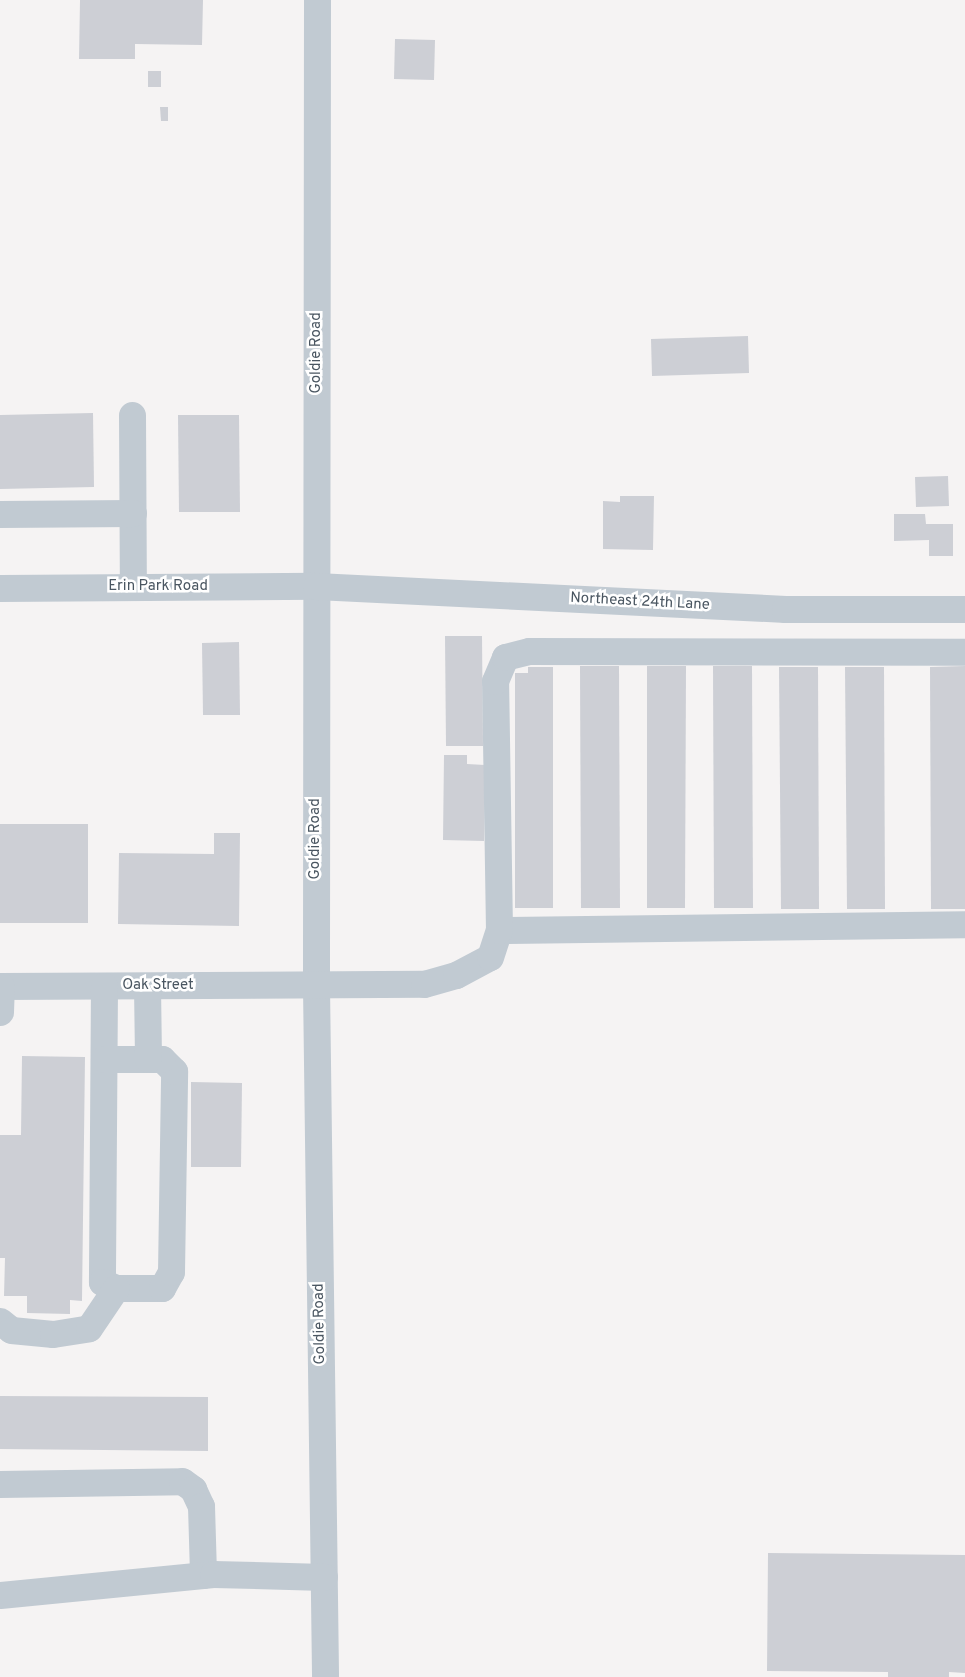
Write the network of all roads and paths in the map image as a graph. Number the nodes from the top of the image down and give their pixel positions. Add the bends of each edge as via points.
1 (318, 0) edge
2 (132, 415) dead end
3 (133, 513) junction
4 (0, 514) edge
5 (316, 586) junction
6 (134, 587) junction
7 (0, 588) edge
8 (965, 609) edge
9 (965, 652) edge
10 (965, 924) edge
11 (499, 930) junction
12 (1, 986) edge
13 (104, 986) junction
14 (147, 986) junction
15 (316, 986) junction
16 (0, 1012) edge
17 (104, 1059) junction
18 (148, 1059) junction
19 (116, 1288) junction
20 (0, 1321) edge
21 (0, 1484) edge
22 (203, 1575) junction
23 (324, 1577) junction
24 (0, 1594) edge
25 (325, 1677) edge

1 - 5 street, Goldie Road
2 - 3 street
3 - 4 street
3 - 6 street
5 - 6 street, Erin Park Road
5 - 8 street, Northeast 24th Lane via 785,609
5 - 15 street, Goldie Road
6 - 7 street, Erin Park Road
9 - 11 street via 529,651 505,657 495,681
10 - 11 street
11 - 15 street, Oak Street via 490,957 456,975 424,984
12 - 13 street, Oak Street
12 - 16 street
13 - 14 street, Oak Street
13 - 17 street
14 - 15 street, Oak Street
14 - 18 street
15 - 23 street, Goldie Road
17 - 18 street
17 - 19 street via 102,1282
18 - 19 street via 162,1059 174,1071 171,1272 162,1288
19 - 20 street via 89,1328 54,1334 11,1330
21 - 22 street via 182,1480 193,1489 201,1506
22 - 23 street
22 - 24 street
23 - 25 street, Goldie Road

